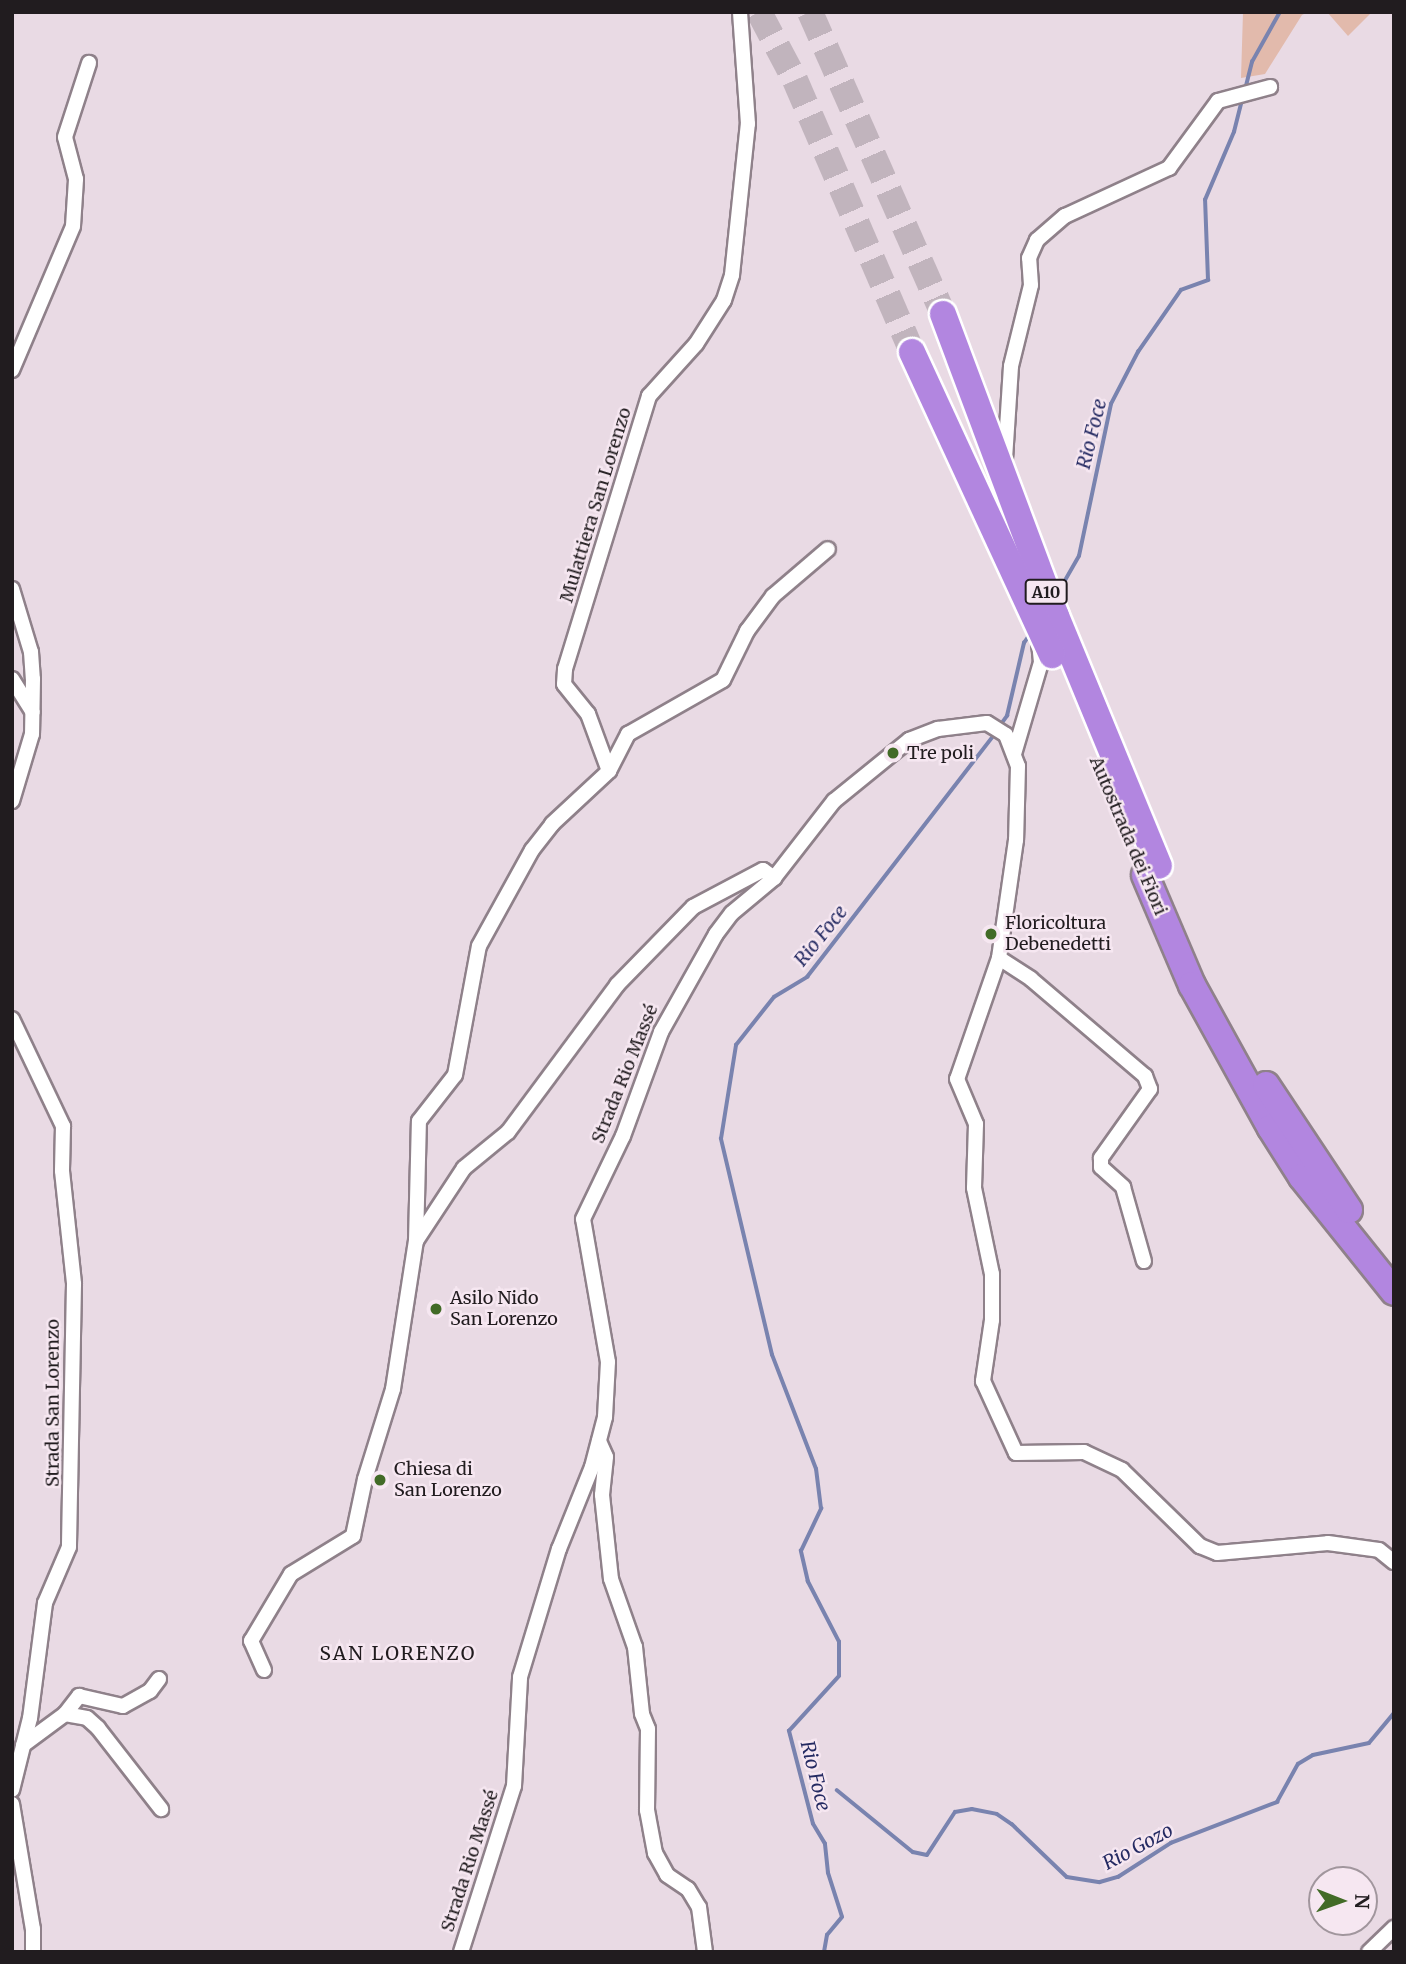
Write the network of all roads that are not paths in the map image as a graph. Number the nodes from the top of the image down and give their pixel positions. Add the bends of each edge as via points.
1 (740, 12) edge
2 (89, 63) dead end
3 (1270, 87) dead end
4 (943, 314) tunnel mouth
5 (912, 352) tunnel mouth
6 (12, 370) edge
7 (828, 549) dead end
8 (12, 589) edge
9 (12, 679) edge
10 (33, 712) junction
11 (1014, 754) junction
12 (609, 771) junction
13 (12, 801) edge
14 (1152, 871) junction
15 (774, 878) junction
16 (999, 958) junction
17 (12, 1020) edge
18 (416, 1241) junction
19 (1144, 1261) dead end
20 (1394, 1267) edge
21 (1394, 1292) edge
22 (599, 1441) junction
23 (1394, 1562) edge
24 (264, 1670) dead end
25 (159, 1679) dead end
26 (65, 1714) junction
27 (23, 1745) junction
28 (12, 1790) edge
29 (12, 1804) edge
30 (161, 1809) dead end
31 (1394, 1928) edge
32 (33, 1952) edge
33 (461, 1952) edge
34 (705, 1952) edge
35 (1369, 1952) edge

1 - 12 street, Mulattiera San Lorenzo via 748,124 732,275 724,300 696,344 649,396 565,669 564,684 587,714
2 - 6 street via 65,137 76,179 73,226
3 - 11 street via 1218,101 1169,168 1065,216 1037,240 1029,258 1031,285 1011,366 1005,426 1007,548 1014,594 1042,651
4 - 14 highway, Autostrada dei Fiori / A10, bridge
5 - 14 highway, Autostrada dei Fiori / A10, bridge
7 - 12 street via 773,596 747,631 723,680 628,734
8 - 10 street via 32,652
9 - 10 street
10 - 13 street via 29,751
11 - 15 street, Strada Rio Massé via 1006,735 987,723 938,729 909,740 834,802
11 - 16 street, Strada Rio Massé via 1016,840
12 - 18 street via 552,824 532,850 479,946 454,1075 419,1121
14 - 20 highway, Autostrada dei Fiori / A10 via 1268,1090
14 - 21 highway, Autostrada dei Fiori / A10 via 1192,985 1264,1117 1302,1177
15 - 18 street via 762,870 693,907 617,985 551,1081 508,1132 464,1168
15 - 22 street, Strada Rio Massé via 732,913 679,996 650,1057 623,1136 583,1219 610,1388
16 - 19 street via 1031,979 1145,1076 1150,1088 1101,1158 1101,1167 1123,1187
16 - 23 street, Strada Rio Massé via 957,1079 976,1124 974,1188 992,1274 992,1321 983,1381 1016,1454 1084,1452 1122,1470 1200,1546 1217,1553 1328,1543 1379,1550
17 - 27 street, Strada San Lorenzo via 63,1126 62,1171 74,1283 69,1547 46,1603
18 - 24 street via 393,1389 353,1536 291,1574 251,1641
22 - 33 street, Strada Rio Massé via 520,1676 514,1786
22 - 34 street via 606,1457 601,1495 611,1579 635,1647 642,1714 648,1729 647,1810 653,1842 667,1875 688,1889 699,1907
25 - 26 street via 150,1691 123,1706 79,1696
26 - 27 street
26 - 30 street via 88,1718
27 - 28 street, Strada San Lorenzo
29 - 32 street
31 - 35 street

